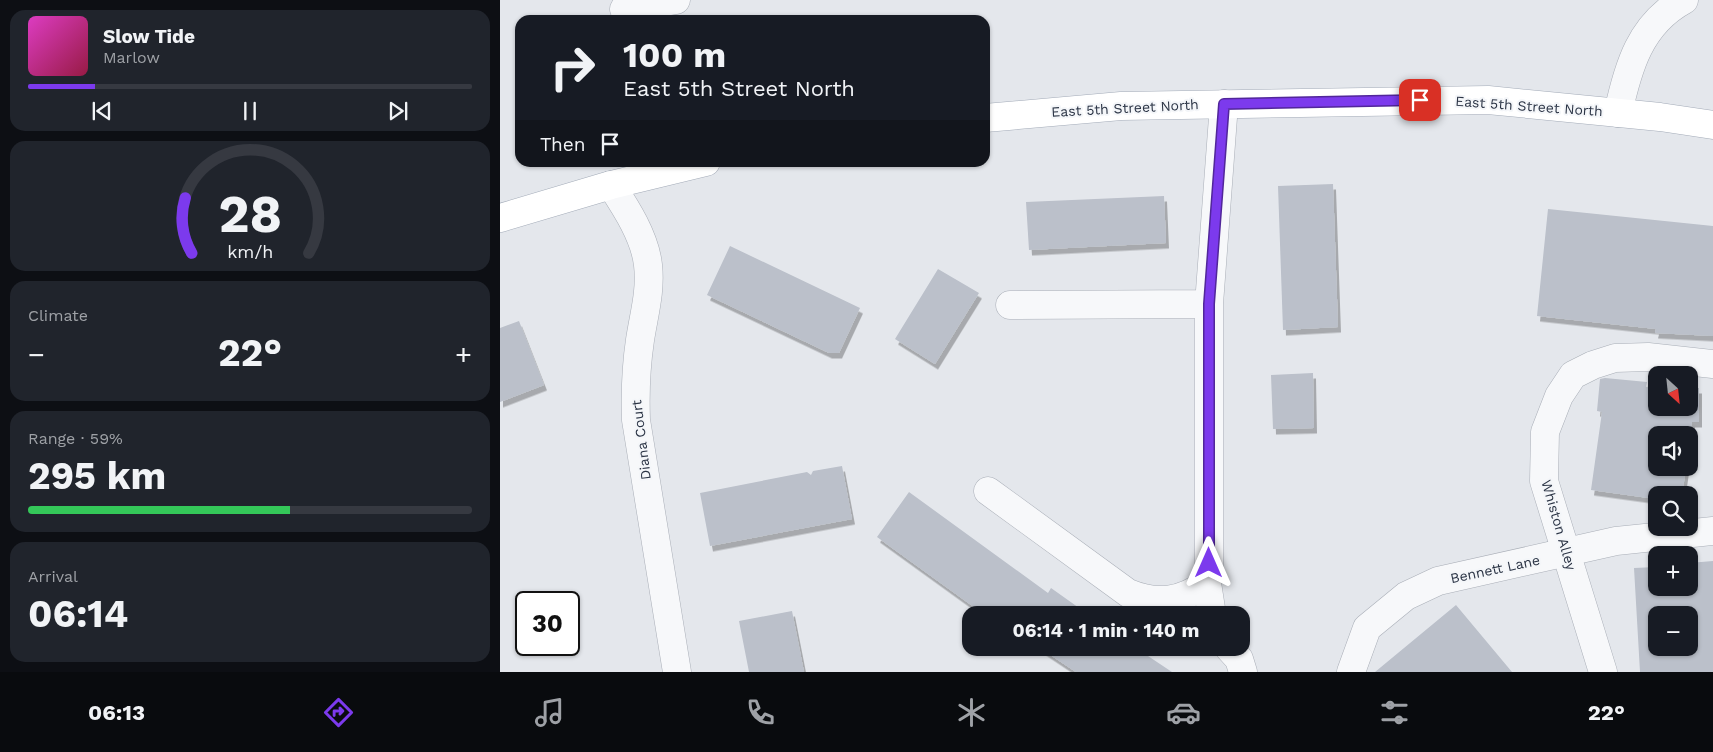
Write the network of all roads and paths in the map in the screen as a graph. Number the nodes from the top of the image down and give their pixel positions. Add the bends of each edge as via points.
1 (676, 0) edge
2 (1684, 0) edge
3 (624, 10) edge
4 (1224, 104) junction
5 (1618, 112) junction
6 (990, 118) edge
7 (1713, 125) edge
8 (669, 167) edge
9 (647, 170) edge
10 (611, 186) junction
11 (500, 218) edge
12 (1209, 304) junction
13 (1010, 305) dead end
14 (1713, 364) edge
15 (988, 491) dead end
16 (1713, 531) edge
17 (1567, 554) junction
18 (1207, 584) junction
19 (1211, 606) edge
20 (1236, 656) edge
21 (677, 672) edge
22 (1243, 672) edge
23 (1351, 672) edge
24 (1603, 672) edge

1 - 3 street
2 - 5 street via 1668,9 1642,40 1627,72
4 - 5 main road, East 5th Street North via 1488,100
4 - 6 main road, East 5th Street North via 1121,106
4 - 12 street
5 - 7 main road, East 5th Street North
8 - 9 main road
9 - 10 main road
10 - 11 main road
10 - 21 street, Diana Court via 631,216 648,263 648,303 635,381 636,420
12 - 13 street
12 - 18 street
14 - 17 street, Whiston Alley via 1648,357 1615,358 1573,375 1558,396 1545,432 1544,481
15 - 18 street via 1128,593 1143,600 1177,600
16 - 17 street, Bennett Lane via 1616,541
17 - 23 street, Bennett Lane via 1438,581 1406,596 1367,628
17 - 24 street, Whiston Alley
18 - 19 street
20 - 22 street

